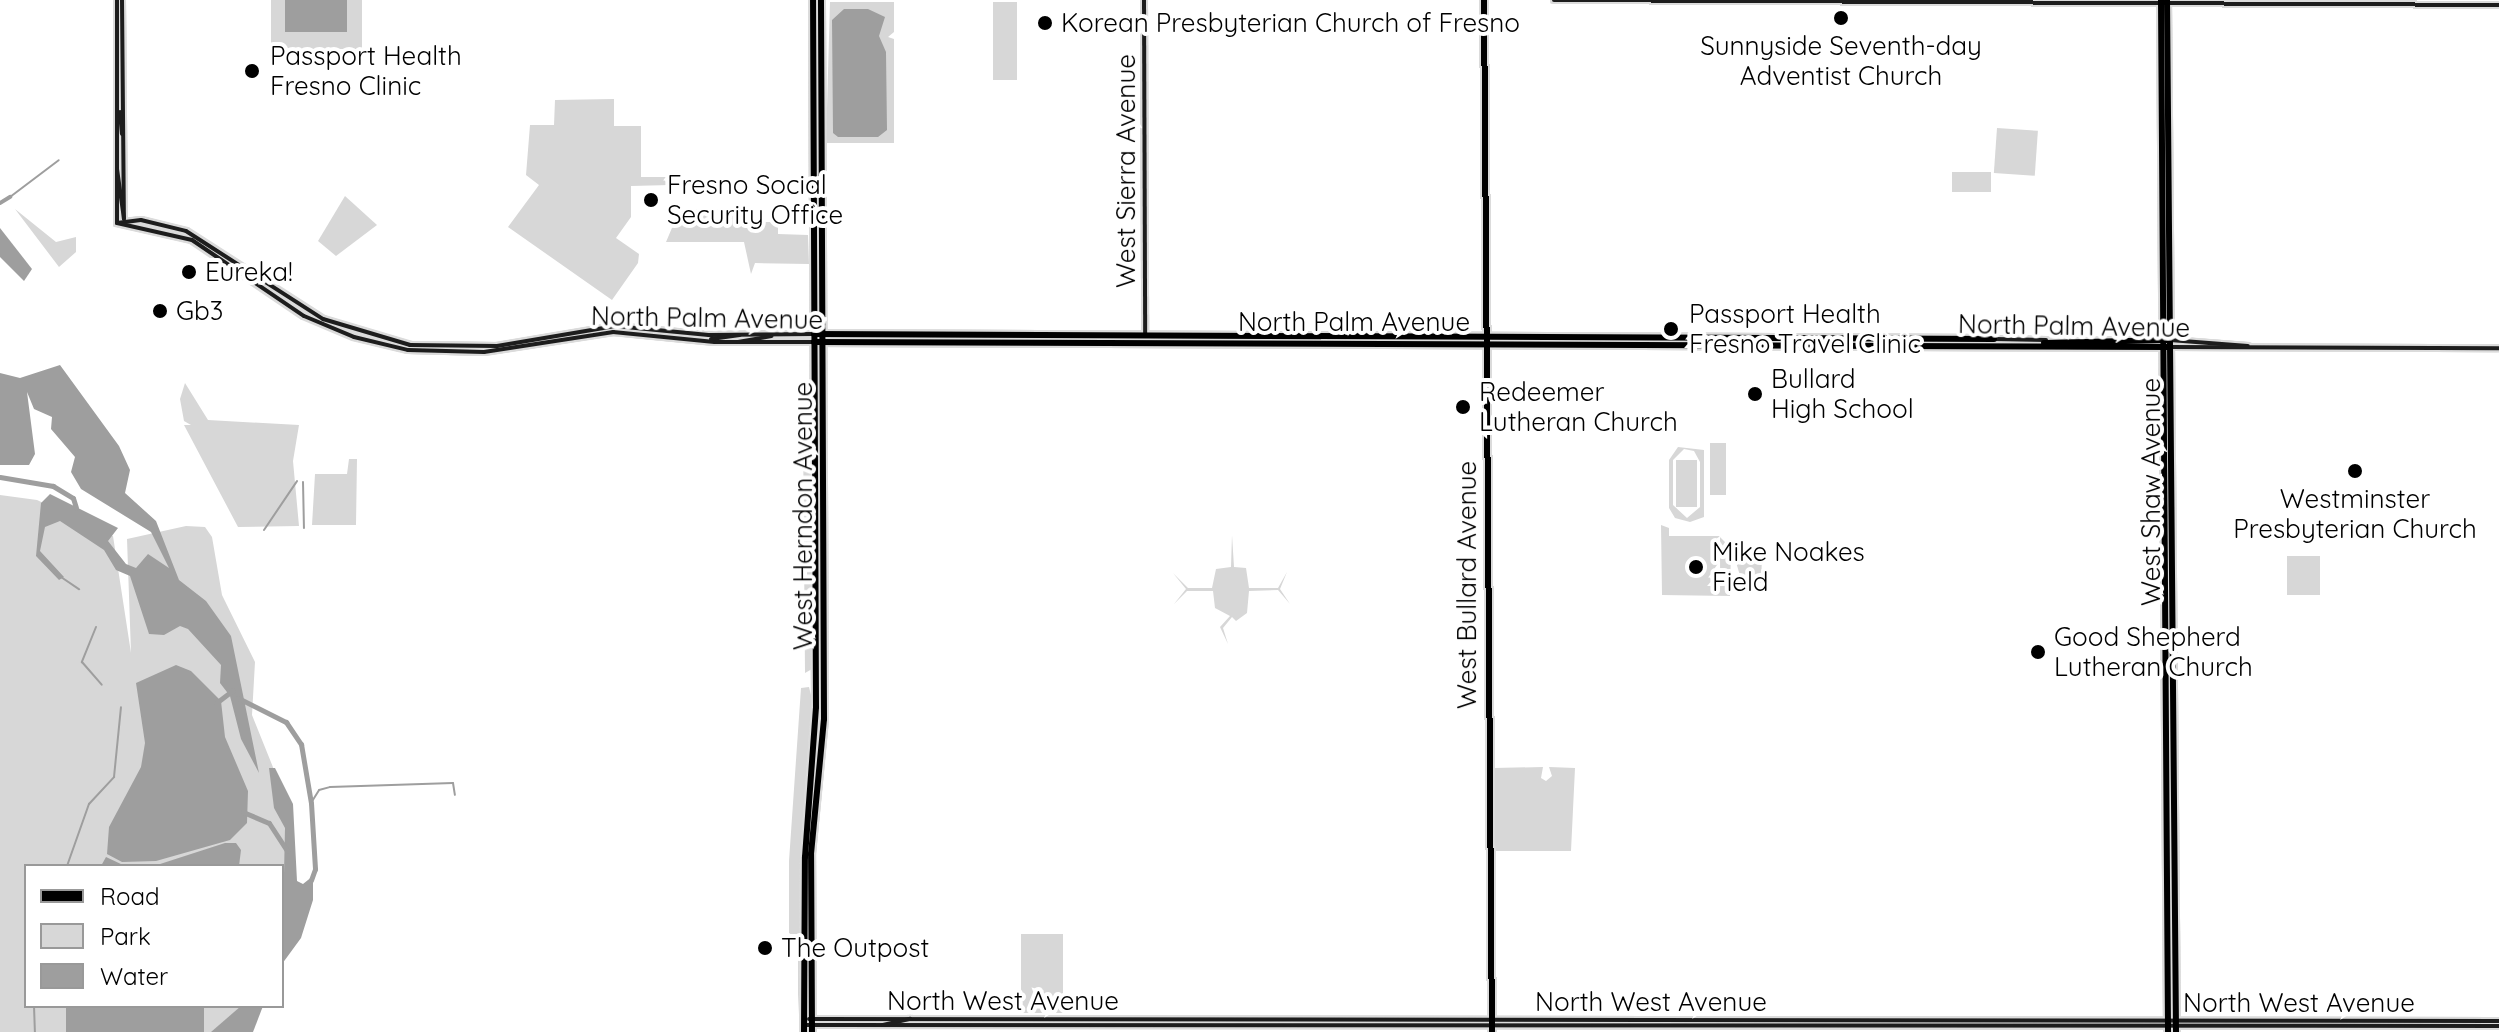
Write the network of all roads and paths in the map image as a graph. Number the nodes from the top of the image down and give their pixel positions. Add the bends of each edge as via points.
1 (120, 0) edge
2 (813, 0) edge
3 (821, 0) edge
4 (1144, 0) edge
5 (1484, 0) edge
6 (1554, 0) edge
7 (2164, 2) edge
8 (2499, 5) edge
9 (117, 98) junction
10 (123, 135) junction
11 (117, 169) junction
12 (124, 223) junction
13 (2163, 242) junction
14 (214, 249) junction
15 (237, 270) junction
16 (2169, 272) junction
17 (270, 289) junction
18 (577, 330) junction
19 (740, 335) junction
20 (773, 335) junction
21 (945, 336) junction
22 (1447, 336) junction
23 (1074, 337) junction
24 (818, 338) junction
25 (1145, 339) junction
26 (1485, 339) junction
27 (1994, 339) joint
28 (1732, 340) junction
29 (2052, 340) junction
30 (902, 341) junction
31 (705, 342) junction
32 (738, 342) junction
33 (1033, 342) junction
34 (1417, 342) junction
35 (540, 343) junction
36 (2167, 343) junction
37 (394, 345) junction
38 (2012, 346) junction
39 (2499, 348) edge
40 (2168, 429) junction
41 (2171, 938) junction
42 (870, 1019) junction
43 (1616, 1020) junction
44 (2064, 1021) junction
45 (2113, 1021) junction
46 (2267, 1021) junction
47 (882, 1022) junction
48 (2499, 1023) edge
49 (808, 1025) edge
50 (846, 1025) junction
51 (1565, 1026) junction
52 (2036, 1026) junction
53 (2089, 1026) junction
54 (2234, 1026) junction
55 (1490, 1027) edge
56 (2172, 1027) edge

1 - 9 main road
1 - 10 main road
2 - 24 main road, West Herndon Avenue
3 - 24 main road, West Herndon Avenue
4 - 25 main road, West Sierra Avenue
5 - 26 main road, West Bullard Avenue
6 - 7 main road
7 - 8 main road
7 - 13 main road, West Shaw Avenue
7 - 16 main road, West Shaw Avenue
9 - 10 main road
9 - 11 main road
10 - 12 main road
11 - 12 main road
11 - 12 main road via 117,223
12 - 14 main road
12 - 14 main road, North Palm Avenue via 171,226
13 - 16 main road
13 - 36 main road, West Shaw Avenue
14 - 15 main road, North Palm Avenue
14 - 17 main road, North Palm Avenue
15 - 17 main road
15 - 37 main road, North Palm Avenue via 304,316
16 - 36 main road, West Shaw Avenue
17 - 37 main road, North Palm Avenue via 323,319
18 - 19 main road, North Palm Avenue via 615,326
18 - 35 main road
18 - 37 main road, North Palm Avenue via 497,346
19 - 20 main road, North Palm Avenue
19 - 31 main road
20 - 24 main road, North Palm Avenue
20 - 32 main road
21 - 23 main road, North Palm Avenue
21 - 24 main road, North Palm Avenue
21 - 30 main road
22 - 25 main road, North Palm Avenue
22 - 26 main road, North Palm Avenue
22 - 34 main road
23 - 25 main road, North Palm Avenue
23 - 33 main road
24 - 30 main road, North Palm Avenue
24 - 32 main road, North Palm Avenue
24 - 49 main road, West Herndon Avenue via 824,720 811,854
25 - 33 main road, North Palm Avenue
25 - 34 main road, North Palm Avenue
26 - 28 main road, North Palm Avenue
26 - 34 main road, North Palm Avenue
26 - 55 main road, West Bullard Avenue
27 - 28 main road, North Palm Avenue
27 - 29 main road, North Palm Avenue
28 - 38 main road, North Palm Avenue
29 - 36 main road, North Palm Avenue
29 - 38 main road
30 - 33 main road, North Palm Avenue
31 - 32 main road, North Palm Avenue
31 - 35 main road, North Palm Avenue via 613,332
35 - 37 main road, North Palm Avenue via 458,353
36 - 38 main road, North Palm Avenue
36 - 39 main road, North Palm Avenue
36 - 40 main road, West Shaw Avenue
36 - 40 main road, West Shaw Avenue
40 - 41 main road, West Shaw Avenue
40 - 41 main road, West Shaw Avenue
41 - 56 main road, West Shaw Avenue
41 - 56 main road, West Shaw Avenue
42 - 47 main road, North West Avenue
42 - 49 main road, North West Avenue
42 - 50 main road
43 - 44 main road, North West Avenue
43 - 51 main road
43 - 55 main road, North West Avenue
44 - 45 main road, North West Avenue
44 - 52 main road
45 - 53 main road
45 - 56 main road, North West Avenue
46 - 48 main road, North West Avenue
46 - 54 main road
46 - 56 main road, North West Avenue
47 - 50 main road, North West Avenue
47 - 55 main road, North West Avenue
47 - 55 main road, North West Avenue
48 - 54 main road, North West Avenue
49 - 50 main road, North West Avenue
51 - 52 main road, North West Avenue
51 - 55 main road, North West Avenue
52 - 53 main road, North West Avenue
53 - 56 main road, North West Avenue
54 - 56 main road, North West Avenue

